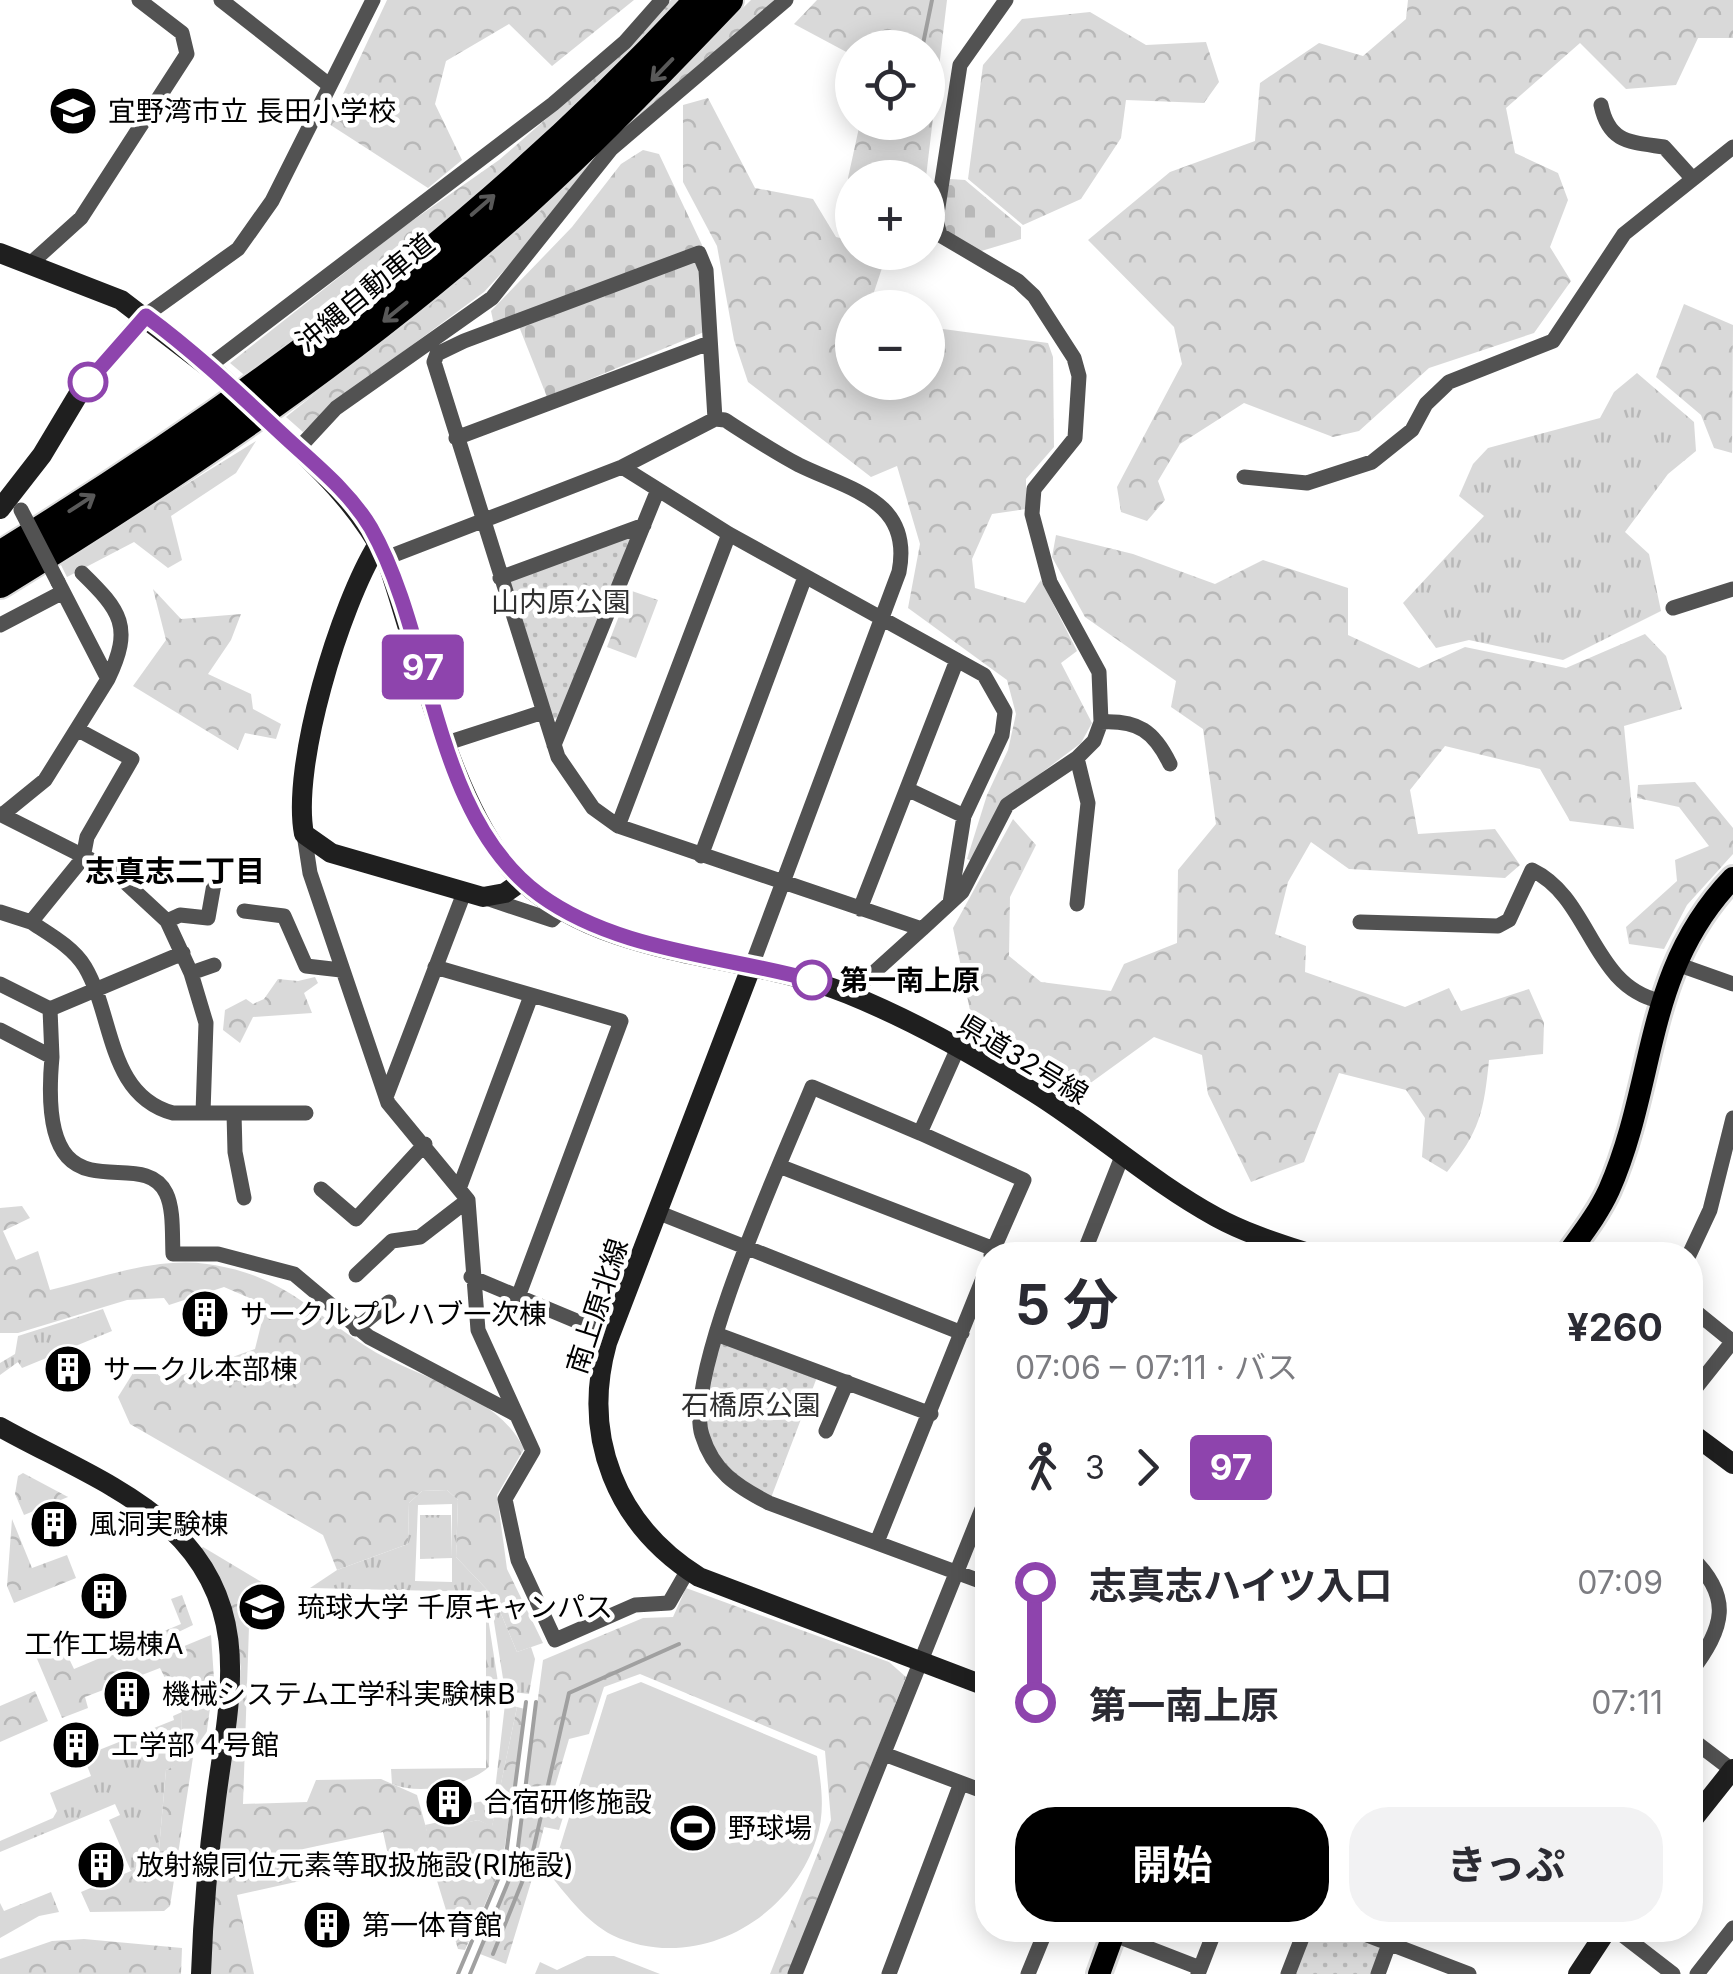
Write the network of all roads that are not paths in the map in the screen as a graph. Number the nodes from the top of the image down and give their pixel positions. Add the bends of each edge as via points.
1 (140, 0) edge
2 (220, 0) edge
3 (662, 0) edge
4 (698, 0) edge
5 (730, 0) edge
6 (786, 0) edge
7 (1006, 0) edge
8 (365, 4) edge
9 (329, 85) junction
10 (1601, 105) dead end
11 (1733, 147) edge
12 (1692, 178) junction
13 (0, 253) edge
14 (30, 264) junction
15 (146, 316) junction
16 (456, 323) junction
17 (464, 340) junction
18 (709, 342) junction
19 (215, 371) junction
20 (715, 419) junction
21 (456, 438) junction
22 (291, 442) junction
23 (622, 467) junction
24 (1244, 478) dead end
25 (657, 492) junction
26 (8, 501) edge
27 (481, 521) junction
28 (644, 525) junction
29 (728, 534) junction
30 (382, 551) junction
31 (0, 555) edge
32 (82, 574) dead end
33 (804, 577) junction
34 (500, 578) junction
35 (0, 584) edge
36 (61, 587) junction
37 (1733, 589) edge
38 (1673, 608) dead end
39 (881, 617) junction
40 (0, 625) edge
41 (957, 660) junction
42 (108, 679) junction
43 (543, 712) junction
44 (1100, 722) junction
45 (80, 731) junction
46 (447, 743) junction
47 (554, 746) junction
48 (1076, 758) junction
49 (1170, 764) dead end
50 (907, 789) junction
51 (1, 814) edge
52 (964, 816) junction
53 (618, 826) junction
54 (304, 834) junction
55 (701, 856) junction
56 (83, 858) junction
57 (1733, 878) edge
58 (522, 881) junction
59 (783, 883) junction
60 (214, 884) dead end
61 (473, 895) junction
62 (950, 903) junction
63 (1077, 904) dead end
64 (860, 909) junction
65 (562, 910) junction
66 (0, 912) edge
67 (244, 912) dead end
68 (31, 922) junction
69 (167, 922) junction
70 (1360, 922) dead end
71 (922, 929) junction
72 (183, 953) junction
73 (1674, 963) junction
74 (214, 965) dead end
75 (752, 965) junction
76 (435, 967) junction
77 (342, 970) junction
78 (191, 973) junction
79 (0, 984) edge
80 (1733, 984) edge
81 (92, 988) junction
82 (532, 996) junction
83 (853, 996) junction
84 (1660, 1001) junction
85 (50, 1009) junction
86 (0, 1030) edge
87 (956, 1050) junction
88 (52, 1057) junction
89 (386, 1096) junction
90 (306, 1113) dead end
91 (203, 1114) junction
92 (234, 1114) junction
93 (1733, 1118) edge
94 (920, 1132) junction
95 (425, 1144) junction
96 (1123, 1154) junction
97 (779, 1166) junction
98 (322, 1188) dead end
99 (464, 1193) junction
100 (244, 1198) dead end
101 (657, 1212) junction
102 (997, 1242) edge
103 (1088, 1242) edge
104 (1273, 1242) edge
105 (1576, 1242) edge
106 (1695, 1242) edge
107 (975, 1245) edge
108 (748, 1246) junction
109 (356, 1276) dead end
110 (471, 1277) junction
111 (518, 1297) junction
112 (975, 1299) edge
113 (389, 1302) dead end
114 (1703, 1318) edge
115 (356, 1329) junction
116 (962, 1332) junction
117 (716, 1334) junction
118 (610, 1335) junction
119 (1733, 1342) edge
120 (1703, 1379) edge
121 (847, 1382) junction
122 (515, 1414) junction
123 (931, 1414) junction
124 (0, 1427) edge
125 (826, 1432) dead end
126 (1703, 1442) edge
127 (1733, 1464) edge
128 (975, 1526) edge
129 (877, 1542) junction
130 (1703, 1566) edge
131 (688, 1570) junction
132 (956, 1573) junction
133 (975, 1580) edge
134 (1703, 1656) edge
135 (920, 1662) junction
136 (975, 1682) edge
137 (1703, 1748) edge
138 (884, 1754) junction
139 (1732, 1769) edge
140 (961, 1783) junction
141 (975, 1788) edge
142 (1703, 1807) edge
143 (1733, 1928) edge
144 (1041, 1942) edge
145 (1107, 1942) edge
146 (1134, 1942) edge
147 (1210, 1942) edge
148 (1300, 1942) edge
149 (1390, 1942) edge
150 (1402, 1942) edge
151 (1599, 1942) edge
152 (1631, 1942) edge
153 (1199, 1971) edge
154 (201, 1974) edge
155 (796, 1974) edge
156 (889, 1974) edge
157 (1028, 1974) edge
158 (1098, 1974) edge
159 (1288, 1974) edge
160 (1378, 1974) edge
161 (1469, 1974) edge
162 (1578, 1974) edge
163 (1672, 1974) edge
164 (1697, 1974) edge

1 - 14 street via 182,32 188,54 81,218
2 - 9 street
3 - 19 street via 553,104
31 -> 4 highway, 沖縄自動車道 via 174,443 362,307 504,188
5 -> 35 highway, 沖縄自動車道 via 520,207 363,338 194,460
6 - 16 street via 623,138 560,208 512,276
7 - 44 street via 960,65 936,220 940,235 1000,267 1034,296 1074,358 1074,438 1034,489 1032,514 1050,582 1099,672
8 - 9 street
9 - 15 street via 272,201 238,249
10 - 12 street via 1612,134 1664,147
11 - 12 street
12 - 24 street via 1624,234 1553,341 1449,382 1412,430 1372,462 1307,483
13 - 14 main road, 県道32号線
14 - 15 main road, 県道32号線
15 - 19 main road, 県道32号線
15 - 26 main road via 81,390
16 - 17 street
16 - 22 street
17 - 18 street via 698,253 706,270
17 - 21 street via 434,362
18 - 20 street
18 - 21 street
19 - 22 main road, 県道32号線, bridge
20 - 23 street
20 - 39 street via 864,493 892,518 903,548
21 - 27 street
22 - 30 main road, 県道32号線 via 347,496
23 - 25 street
23 - 27 street
25 - 28 street
25 - 29 street
26 - 36 street, bridge
27 - 30 street
27 - 34 street
28 - 34 street
28 - 47 street
29 - 33 street
29 - 53 street
30 - 46 main road, 県道32号線
30 - 54 main road via 362,572 317,712 300,786
32 - 42 street via 114,604 120,622 123,647
33 - 39 street
33 - 55 street
34 - 43 street
36 - 40 street
36 - 42 street
37 - 38 street
39 - 41 street
39 - 59 street
41 - 50 street
41 - 52 street via 984,675 1005,712 1002,735
42 - 45 street
43 - 46 street
43 - 47 street
44 - 48 street via 1094,741
44 - 49 street via 1130,720 1147,730
45 - 51 street via 45,780
45 - 56 street via 132,758 87,837
46 - 58 main road, 県道32号線 via 484,832
47 - 53 street via 570,781
48 - 62 street via 1008,805
48 - 63 street via 1088,803
50 - 52 street
50 - 64 street
51 - 56 street
52 - 62 street
53 - 55 street
54 - 61 main road via 332,852
54 - 77 street via 305,858
55 - 59 street
56 - 68 street
56 - 69 street via 114,870
57 - 73 main road
58 - 61 main road via 498,897
58 - 65 main road, 県道32号線
59 - 64 street
59 - 75 street
60 - 69 street via 208,918 180,915
61 - 65 street via 552,920
61 - 76 street
62 - 71 street
64 - 71 street
65 - 75 main road, 県道32号線 via 620,935
66 - 68 street
67 - 77 street via 284,916 306,966
68 - 81 street via 66,946
69 - 72 street
70 - 84 street via 1498,926 1509,920 1532,870 1556,882 1620,982
71 - 83 street
72 - 78 street
72 - 81 street
73 - 80 street
73 - 84 main road
74 - 78 street
75 - 83 main road, 県道32号線
75 - 101 main road, 南上原北線
76 - 82 street
76 - 89 street
77 - 89 street
78 - 91 street via 206,1023
79 - 85 street
81 - 85 street
81 - 91 street via 127,1080 140,1096 173,1112
82 - 99 street
82 - 111 street via 621,1021
83 - 87 main road, 県道32号線
84 - 105 main road via 1613,1178
85 - 88 street
86 - 88 street
87 - 94 street
87 - 96 main road, 県道32号線 via 1034,1092
88 - 115 street via 48,1096 61,1150 81,1170 153,1177 166,1190 173,1254 218,1254 294,1274
89 - 95 street
90 - 92 street
91 - 92 street
92 - 100 street
93 - 106 street
94 - 97 street via 812,1087
94 - 102 street via 1024,1180
95 - 98 street via 356,1218
95 - 99 street
96 - 103 street
96 - 104 main road, 県道32号線 via 1214,1216
97 - 107 street
97 - 108 street
99 - 109 street via 420,1236 392,1241
99 - 110 street
101 - 108 street
101 - 118 main road, 南上原北線
108 - 116 street
108 - 117 street
110 - 111 street
110 - 122 street via 478,1330
111 - 118 street
112 - 116 street
113 - 115 street
114 - 119 street
115 - 122 street
116 - 123 street
117 - 121 street
117 - 129 street via 701,1376 700,1431 723,1475 768,1503
118 - 131 main road, 南上原北線 via 597,1394 606,1464 639,1524
119 - 120 street
121 - 123 street
121 - 125 street
122 - 131 street via 533,1451 505,1498 518,1560 556,1640 636,1606 669,1602
123 - 129 street
124 - 154 main road via 164,1523 194,1556 224,1616 232,1690
126 - 127 main road
128 - 132 street
129 - 132 street
130 - 134 street via 1713,1574 1724,1614
131 - 135 main road, 南上原北線
132 - 133 street
132 - 135 street
135 - 136 main road, 南上原北線
135 - 138 street
137 - 139 street
138 - 140 street
138 - 155 street
139 - 142 main road
140 - 141 street
140 - 156 street
143 - 164 street
144 - 157 street
145 - 158 main road
146 - 153 street
147 - 153 street
148 - 159 street
149 - 160 street
150 - 161 street
151 - 162 main road
152 - 163 street

